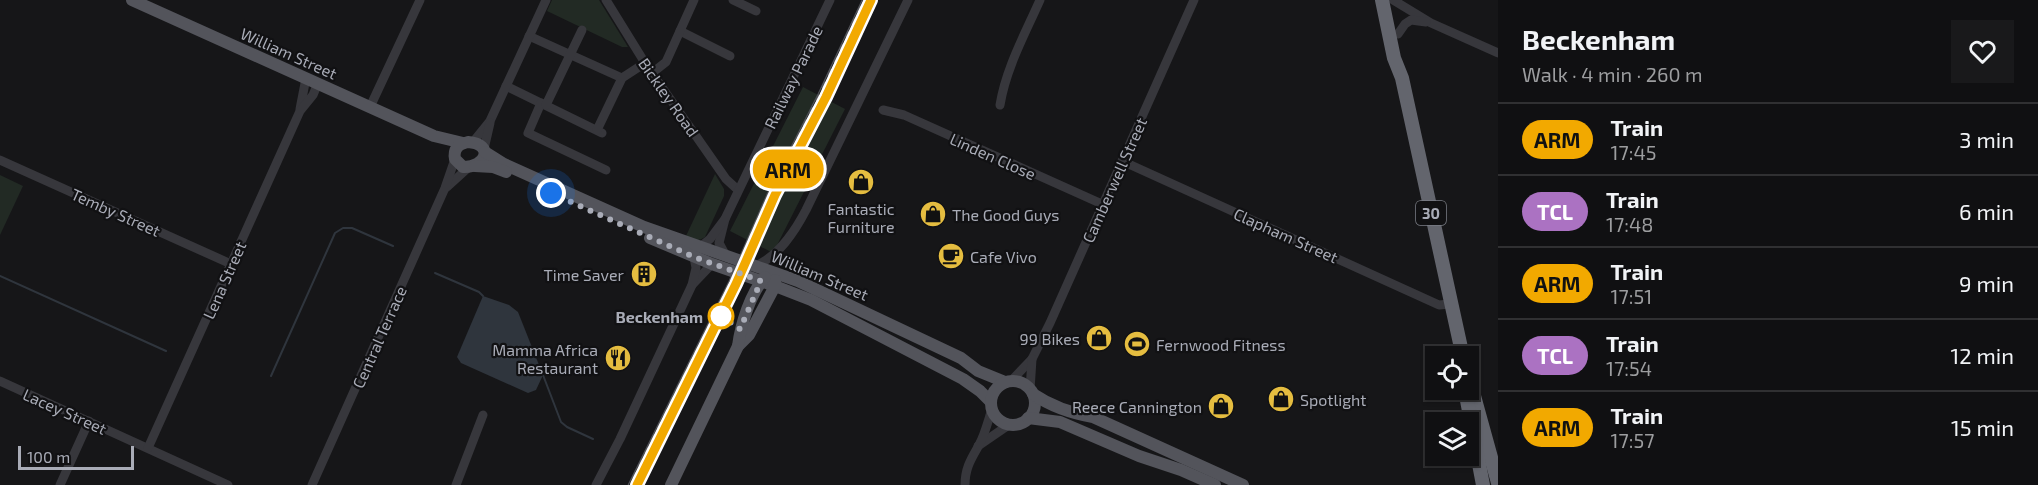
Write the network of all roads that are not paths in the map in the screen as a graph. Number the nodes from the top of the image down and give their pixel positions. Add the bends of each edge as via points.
1 (132, 0) edge
2 (420, 0) edge
3 (546, 0) edge
4 (606, 0) edge
5 (694, 0) edge
6 (733, 0) edge
7 (830, 0) edge
8 (908, 0) edge
9 (1040, 0) edge
10 (1194, 0) edge
11 (1385, 0) edge
12 (756, 10) dead end
13 (1431, 23) junction
14 (582, 30) dead end
15 (680, 31) junction
16 (1398, 34) junction
17 (529, 36) junction
18 (1497, 50) edge
19 (571, 54) junction
20 (730, 56) dead end
21 (645, 63) junction
22 (652, 73) junction
23 (306, 78) junction
24 (622, 78) junction
25 (1402, 78) junction
26 (318, 83) junction
27 (506, 86) junction
28 (543, 104) junction
29 (1000, 105) dead end
30 (370, 107) junction
31 (883, 110) dead end
32 (300, 111) junction
33 (434, 136) junction
34 (476, 147) junction
35 (454, 158) junction
36 (0, 160) edge
37 (1122, 161) junction
38 (472, 166) junction
39 (606, 170) dead end
40 (445, 188) junction
41 (738, 190) junction
42 (1102, 204) junction
43 (725, 219) junction
44 (697, 252) junction
45 (726, 257) junction
46 (231, 264) junction
47 (712, 264) junction
48 (756, 266) junction
49 (773, 272) junction
50 (761, 281) junction
51 (692, 285) junction
52 (775, 286) junction
53 (1450, 304) junction
54 (738, 346) junction
55 (1459, 346) edge
56 (1032, 359) junction
57 (0, 381) edge
58 (1008, 382) junction
59 (1031, 392) junction
60 (1467, 400) edge
61 (1475, 400) edge
62 (991, 406) junction
63 (483, 415) dead end
64 (1028, 418) junction
65 (89, 422) junction
66 (1010, 424) junction
67 (978, 446) junction
68 (148, 448) junction
69 (216, 482) edge
70 (1498, 483) edge
71 (60, 485) edge
72 (228, 485) edge
73 (312, 485) edge
74 (456, 485) edge
75 (596, 485) edge
76 (671, 485) edge
77 (965, 485) edge
78 (1215, 485) edge
79 (1243, 485) edge
80 (1483, 485) edge

1 - 23 main road, William Street
2 - 30 street
3 - 17 street
4 - 21 street, Bickley Road
5 - 15 street
6 - 12 street
7 - 41 street, Railway Parade
8 - 48 street via 792,235
9 - 29 street via 1010,68
10 - 37 street, Camberwell Street
11 - 13 street
11 - 16 highway, 30
11 - 25 highway, 30 via 1394,58
13 - 16 street via 1411,20
13 - 18 street
14 - 19 street
15 - 20 street
15 - 22 street via 666,62
16 - 25 highway, 30
17 - 19 street
17 - 27 street
19 - 24 street
19 - 28 street
21 - 22 street, Bickley Road
21 - 24 street
22 - 41 street, Bickley Road via 726,179
23 - 26 main road, William Street
23 - 32 street, Lena Street
24 - 28 street via 599,132
25 - 53 highway, 30
26 - 30 main road, William Street
26 - 32 street, Lena Street
27 - 28 street
27 - 34 street
28 - 39 street via 528,133
30 - 33 main road, William Street
31 - 42 street, Linden Close via 904,115
32 - 46 street, Lena Street
33 - 34 main road, William Street
33 - 35 main road, William Street
34 - 35 main road via 456,148
34 - 38 main road via 483,160
34 - 44 main road, William Street via 504,164
35 - 38 main road, William Street via 463,166
35 - 40 street, Central Terrace
36 - 46 street, Temby Street
37 - 42 street, Camberwell Street
37 - 53 street, Clapham Street via 1432,302
38 - 40 street, Central Terrace
38 - 44 main road, William Street via 500,169
40 - 73 street, Central Terrace
41 - 43 street, Railway Parade
42 - 56 street, Camberwell Street
43 - 44 street, Railway Parade
43 - 45 street, Railway Parade via 719,243
44 - 45 main road, William Street
44 - 47 main road, William Street
44 - 51 street
45 - 48 main road, William Street
46 - 68 street, Lena Street
47 - 50 main road, William Street
47 - 51 street
48 - 49 main road, William Street
49 - 50 main road
49 - 52 main road
49 - 58 main road, William Street via 814,287 961,357 993,379
50 - 52 main road, William Street
50 - 54 main road via 740,329
51 - 75 street
52 - 54 main road
52 - 62 main road, William Street via 811,300 963,379
53 - 55 highway, 30
54 - 76 main road
56 - 58 street, Camberwell Street
56 - 59 street, Camberwell Street
57 - 65 street, Lacey Street
58 - 59 main road via 1024,384
58 - 62 main road via 996,389
59 - 64 main road via 1034,408
59 - 79 main road via 1048,404 1093,417
60 - 80 highway
61 - 70 highway
62 - 66 main road via 1000,420
62 - 67 street
63 - 74 street
64 - 66 main road
64 - 78 main road via 1060,422
65 - 68 street, Lacey Street
65 - 71 street
66 - 67 street
67 - 77 street via 967,468
68 - 69 street, Lacey Street
69 - 72 street, Lacey Street

